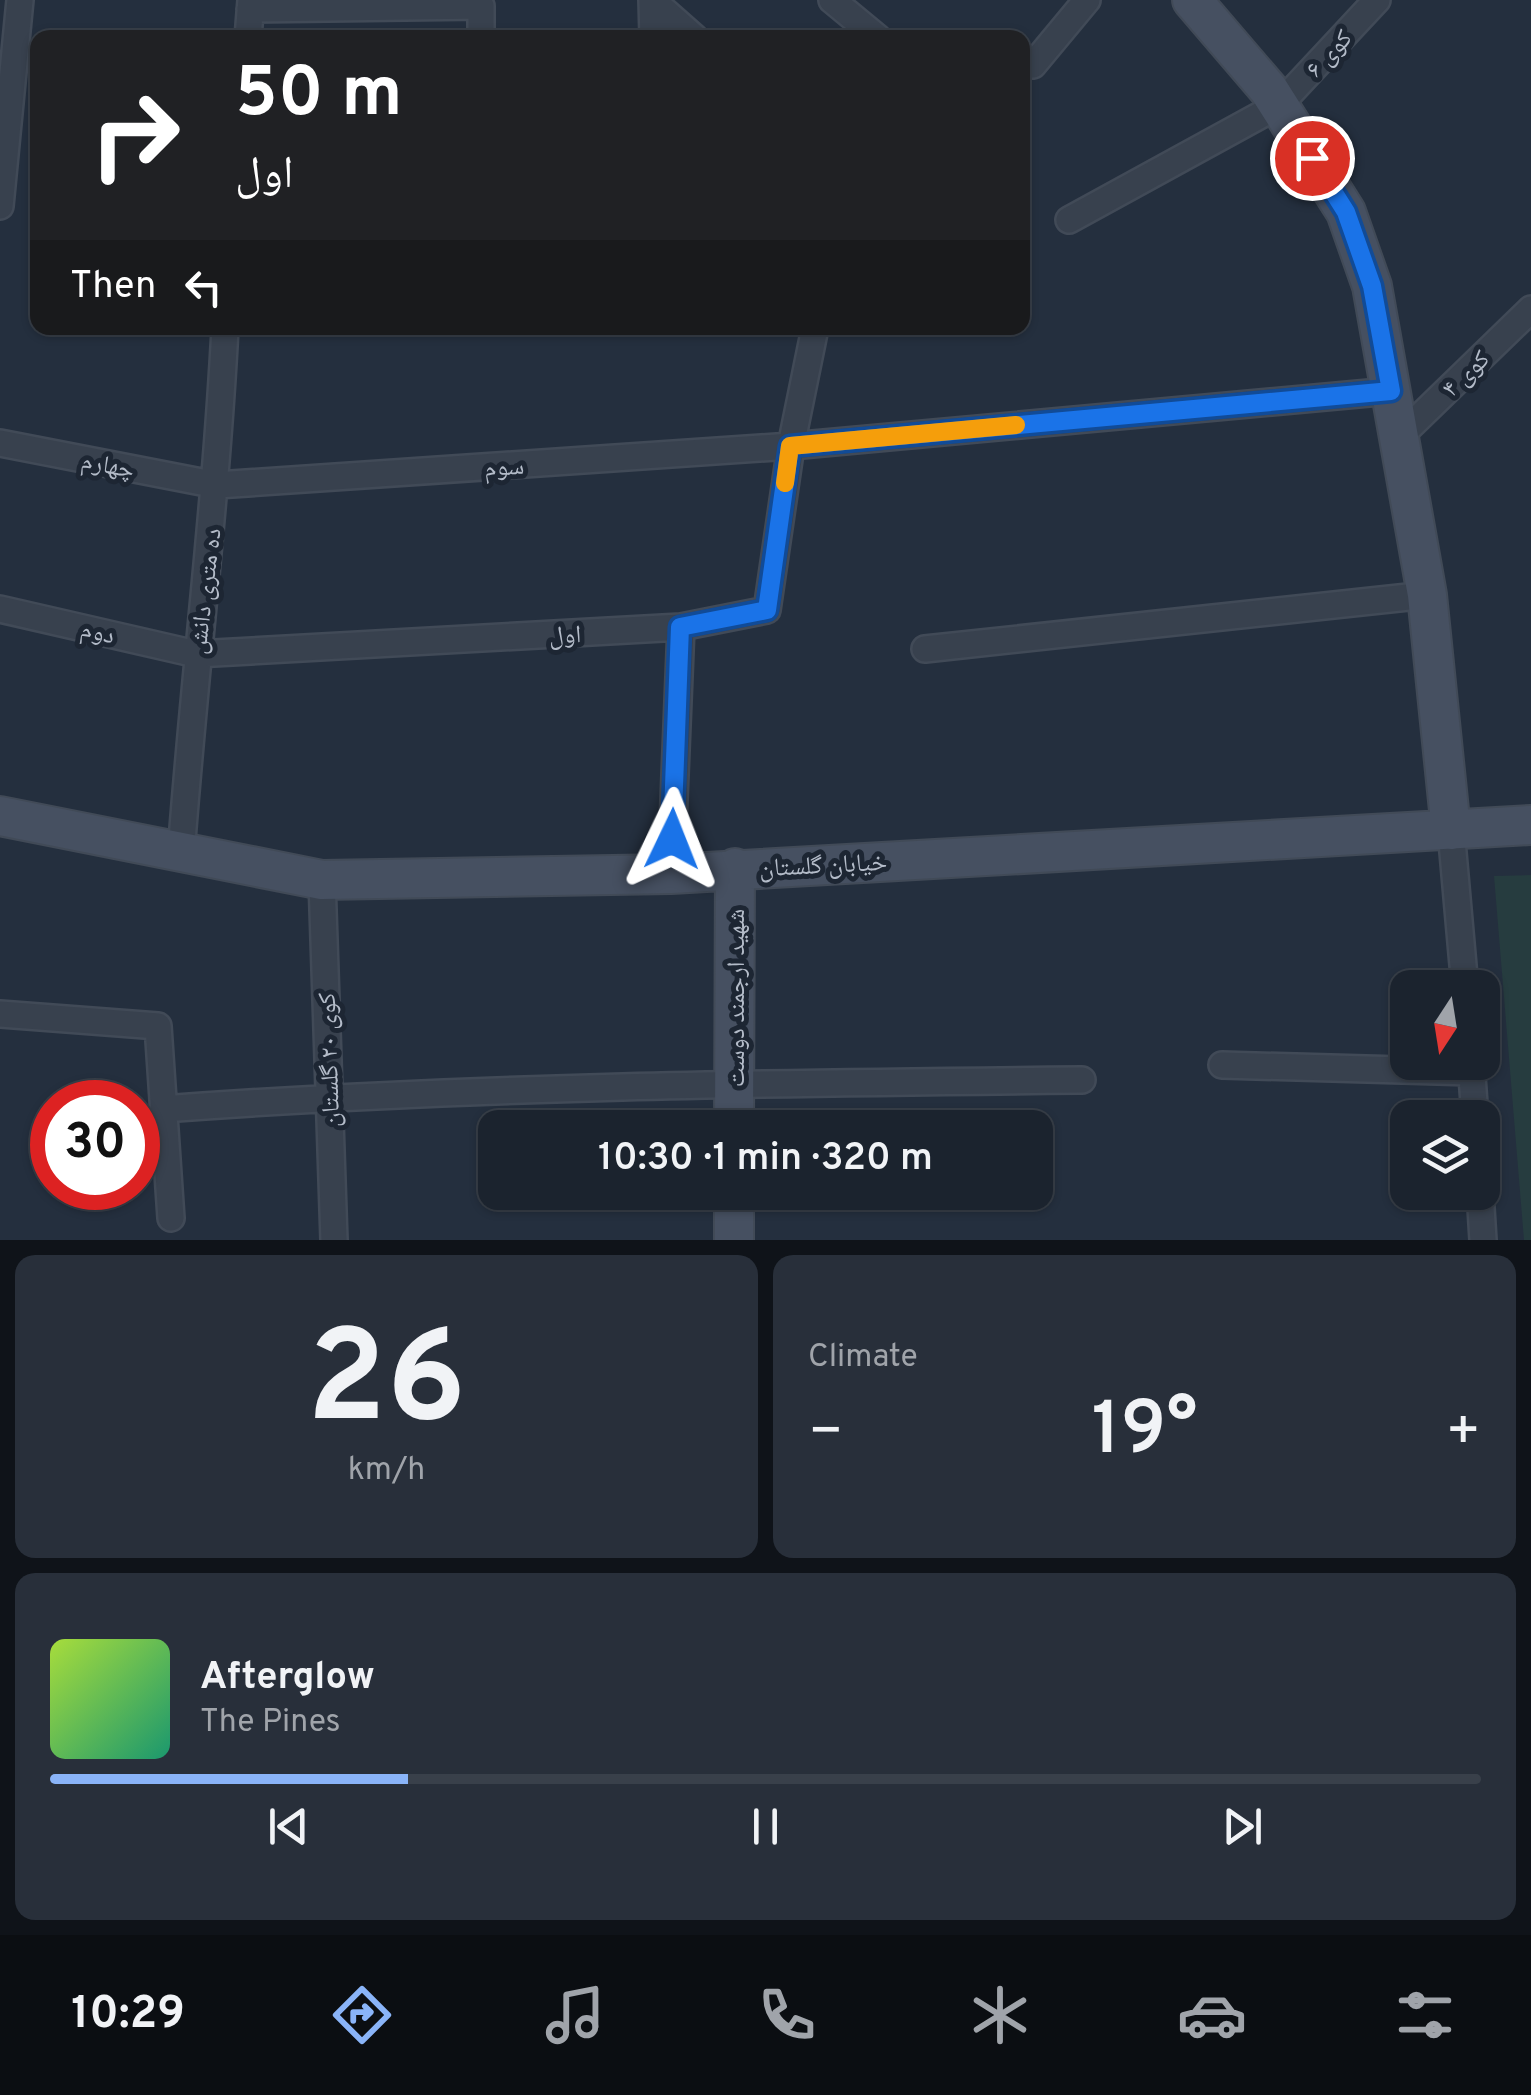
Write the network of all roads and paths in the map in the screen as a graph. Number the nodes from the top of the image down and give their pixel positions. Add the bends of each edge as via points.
1 (20, 0) edge
2 (652, 0) edge
3 (832, 0) edge
4 (1087, 0) edge
5 (1377, 0) edge
6 (1196, 2) edge
7 (250, 4) edge
8 (248, 30) edge
9 (481, 30) edge
10 (652, 30) edge
11 (686, 30) edge
12 (868, 30) edge
13 (1033, 65) dead end
14 (6, 96) edge
15 (1279, 105) junction
16 (0, 206) edge
17 (1070, 220) dead end
18 (1531, 310) edge
19 (225, 335) edge
20 (814, 335) edge
21 (1391, 391) junction
22 (1399, 437) junction
23 (0, 443) edge
24 (790, 446) junction
25 (217, 485) junction
26 (1427, 595) junction
27 (0, 609) edge
28 (680, 627) junction
29 (925, 649) dead end
30 (196, 654) junction
31 (0, 816) edge
32 (1531, 825) edge
33 (1451, 830) junction
34 (181, 854) junction
35 (735, 868) junction
36 (671, 874) junction
37 (322, 880) junction
38 (1463, 970) edge
39 (0, 1014) edge
40 (1222, 1064) dead end
41 (1390, 1067) edge
42 (1082, 1080) dead end
43 (734, 1083) junction
44 (330, 1096) junction
45 (163, 1108) junction
46 (734, 1110) edge
47 (734, 1210) edge
48 (1481, 1210) edge
49 (171, 1218) dead end
50 (334, 1240) edge
51 (734, 1240) edge
52 (1482, 1240) edge

1 - 14 street
2 - 10 street
2 - 11 street
3 - 12 street
4 - 13 street
5 - 15 street, کوی ۶
6 - 15 main road
7 - 8 street
7 - 9 street via 482,6
14 - 16 street
15 - 17 street, کوی ۶
15 - 21 main road via 1346,212 1372,286
18 - 22 street, کوی ۴
19 - 25 street, ده متری دانش
20 - 24 street
21 - 22 main road
21 - 24 street, سوم
22 - 26 main road
23 - 25 street, چهارم
24 - 25 street, سوم
24 - 28 street, اول via 767,610
25 - 30 street, ده متری دانش
26 - 29 street
26 - 33 main road
27 - 30 street, دوم
28 - 30 street, اول
28 - 36 street
30 - 34 street, ده متری دانش
31 - 34 main road, خیابان گلستان
32 - 33 main road, خیابان گلستان
33 - 35 main road, خیابان گلستان
33 - 38 street
34 - 37 main road, خیابان گلستان
35 - 36 main road, خیابان گلستان
35 - 43 main road, شهید ارجمند دوست
36 - 37 main road, خیابان گلستان
37 - 44 street, کوی ۲۰ گلستان
39 - 45 street via 158,1026
40 - 41 street
42 - 43 street
43 - 44 street
43 - 46 main road, شهید ارجمند دوست
44 - 45 street
44 - 50 street, کوی ۲۰ گلستان
45 - 49 street
47 - 51 main road
48 - 52 street

